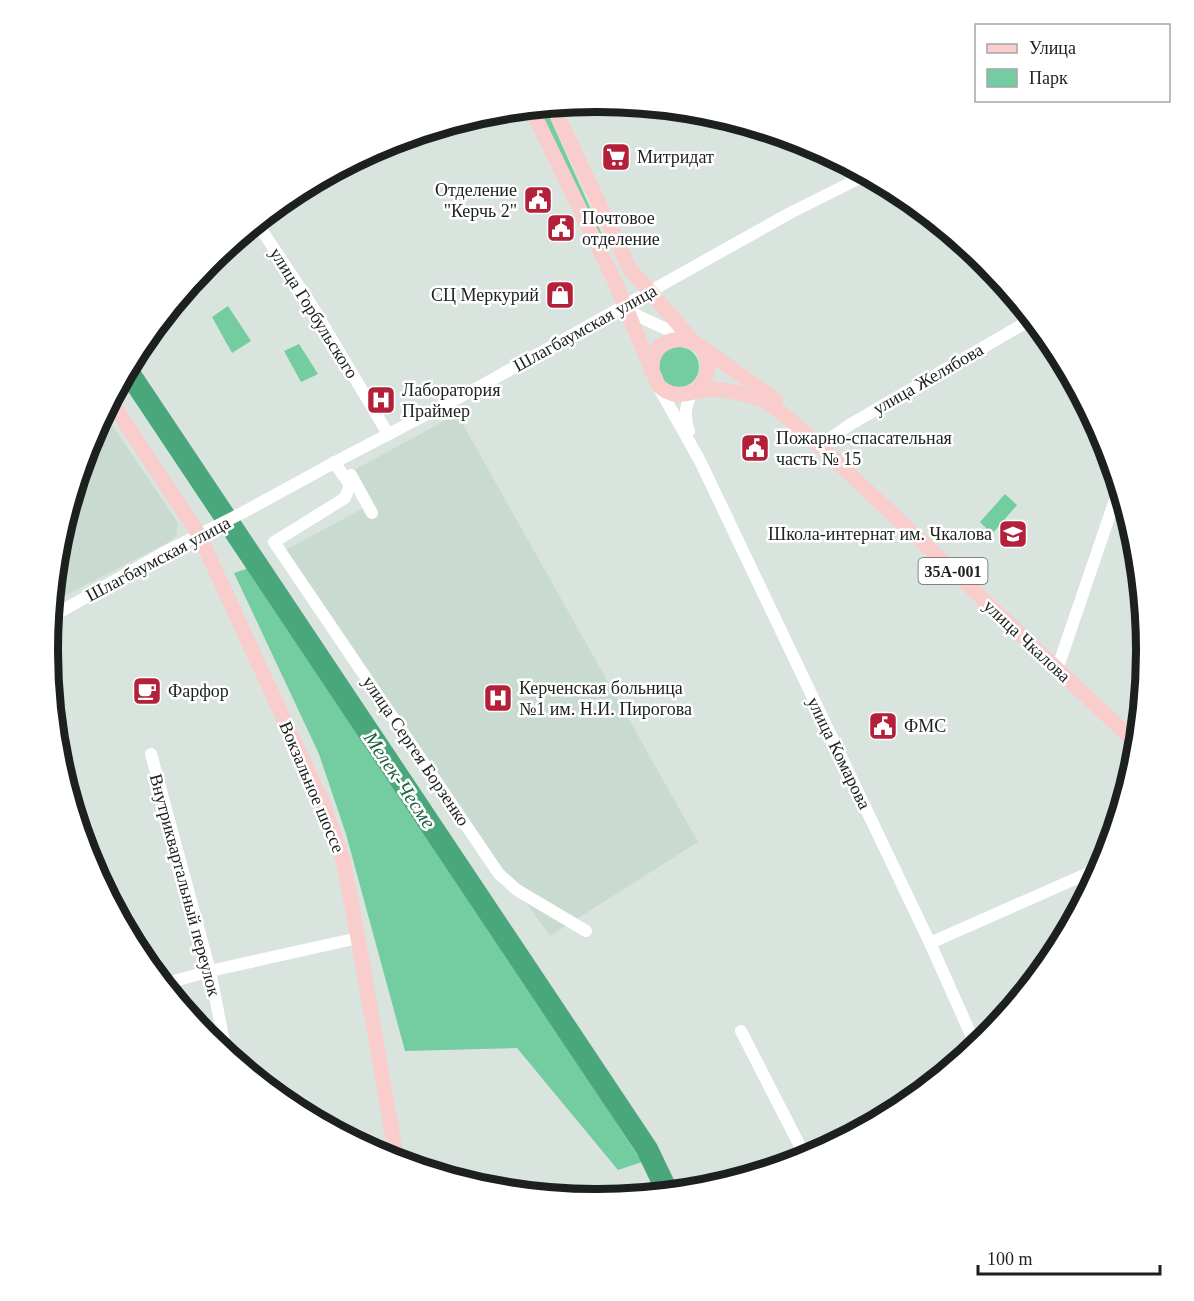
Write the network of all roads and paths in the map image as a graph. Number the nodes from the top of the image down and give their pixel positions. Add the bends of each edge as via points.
1 (557, 114) edge
2 (535, 116) edge
3 (857, 179) edge
4 (261, 230) edge
5 (649, 293) junction
6 (626, 306) junction
7 (1024, 323) edge
8 (696, 344) junction
9 (653, 376) junction
10 (695, 391) junction
11 (768, 399) junction
12 (116, 408) edge
13 (388, 434) junction
14 (822, 443) junction
15 (337, 461) junction
16 (700, 461) junction
17 (352, 483) junction
18 (1114, 502) edge
19 (372, 513) dead end
20 (205, 532) junction
21 (60, 612) edge
22 (1059, 665) junction
23 (1130, 728) edge
24 (1129, 735) edge
25 (151, 754) dead end
26 (1087, 874) edge
27 (586, 931) dead end
28 (358, 938) junction
29 (930, 943) junction
30 (210, 971) junction
31 (173, 982) edge
32 (741, 1031) dead end
33 (972, 1037) edge
34 (223, 1038) edge
35 (395, 1149) edge
36 (801, 1149) edge

1 - 5 main road via 630,269
2 - 6 main road, улица Комарова
3 - 5 street, Шлагбаумская улица
4 - 13 street, улица Горбульского
5 - 6 street, Шлагбаумская улица
5 - 8 main road
6 - 8 street via 638,316
6 - 9 main road, улица Комарова
6 - 13 street, Шлагбаумская улица
7 - 14 street, улица Желябова
8 - 9 main road via 682,339 665,343 654,354
8 - 10 main road via 709,366 708,375
8 - 11 main road, улица Чкалова
9 - 10 main road, улица Чкалова via 670,393
9 - 16 street, улица Комарова
10 - 11 main road, улица Чкалова via 738,392
10 - 16 street, улица Комарова via 686,407 686,417
11 - 14 main road, улица Чкалова / 35А-001
12 - 20 main road, Вокзальное шоссе
13 - 15 street, Шлагбаумская улица
14 - 22 main road, улица Чкалова / 35А-001
15 - 17 street
15 - 20 street, Шлагбаумская улица
16 - 29 street, улица Комарова
17 - 19 street
17 - 27 street, улица Сергея Борзенко via 345,498 274,542 499,874 517,890
18 - 22 street
20 - 21 street, Шлагбаумская улица
20 - 28 main road, Вокзальное шоссе via 324,806 343,860
22 - 23 main road, улица Чкалова / 35А-001
22 - 24 main road, улица Чкалова / 35А-001
25 - 30 street, Внутриквартальный переулок
26 - 29 street
28 - 30 street
28 - 35 main road, Вокзальное шоссе
29 - 33 street, улица Комарова
30 - 31 street
30 - 34 street, Внутриквартальный переулок
32 - 36 street

